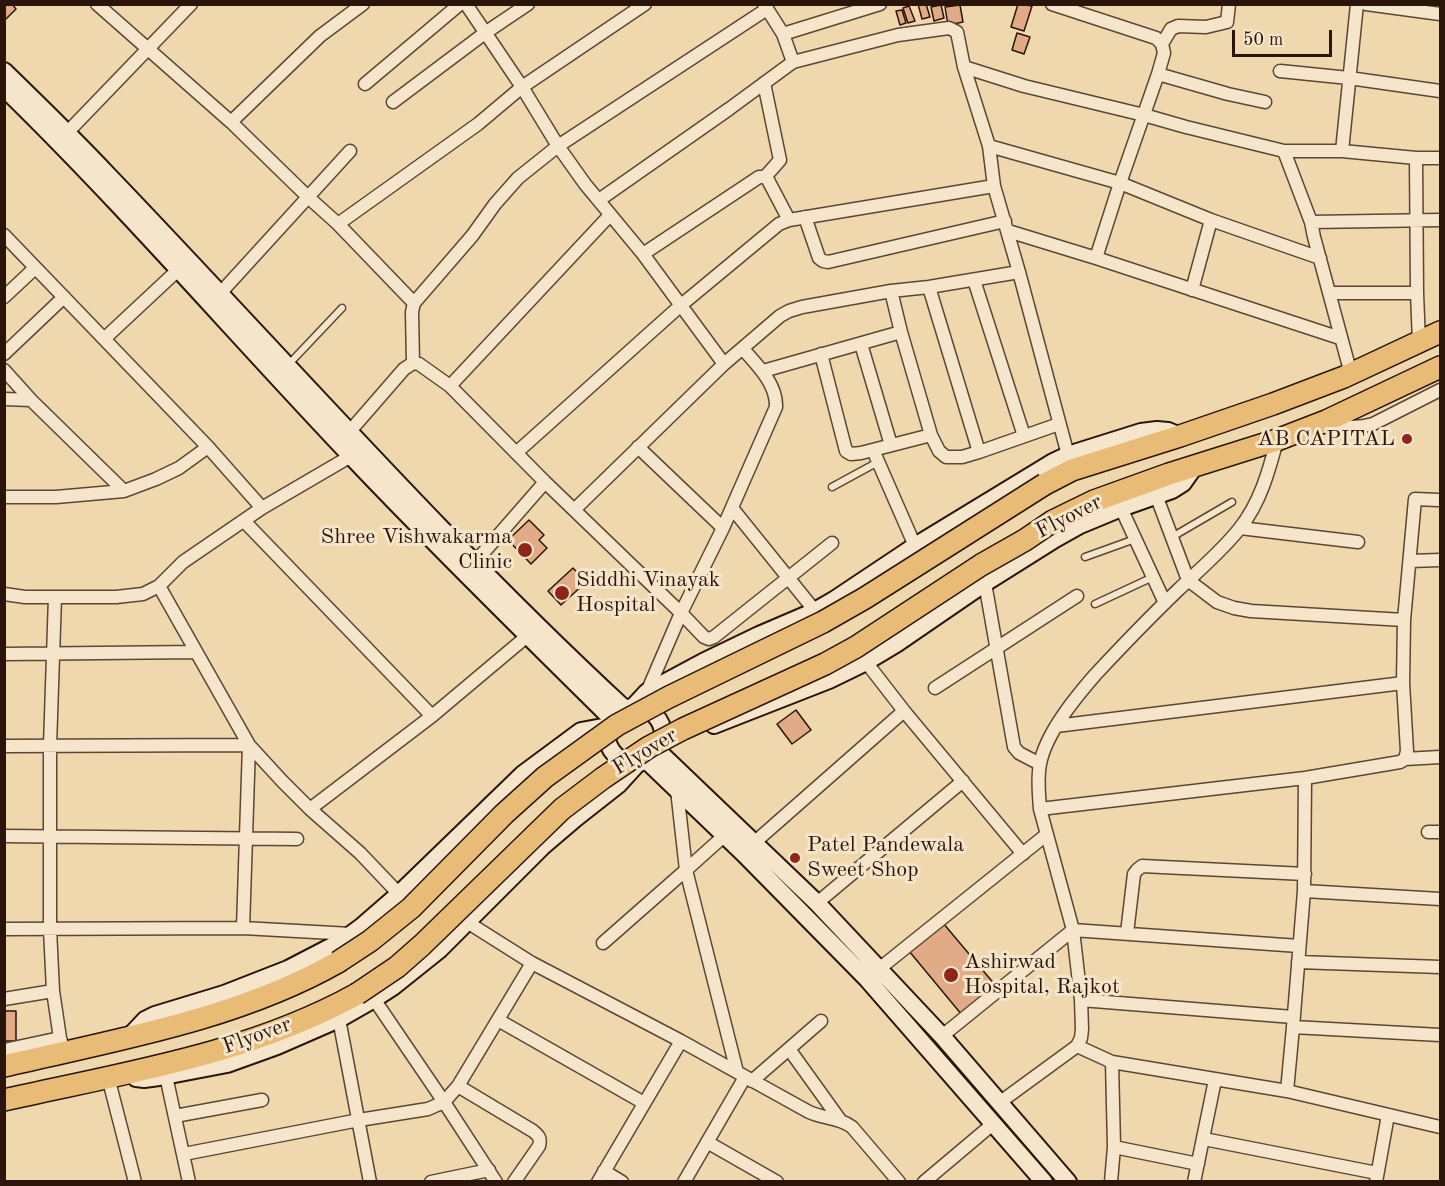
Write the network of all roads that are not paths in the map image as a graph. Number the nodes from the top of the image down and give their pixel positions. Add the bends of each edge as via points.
1 (97, 4) edge
2 (190, 4) edge
3 (363, 4) edge
4 (460, 4) edge
5 (466, 4) edge
6 (528, 4) edge
7 (645, 4) edge
8 (880, 4) edge
9 (1052, 4) edge
10 (1229, 4) edge
11 (1357, 4) edge
12 (1366, 4) edge
13 (765, 7) edge
14 (1440, 14) edge
15 (485, 33) junction
16 (783, 34) junction
17 (1162, 44) junction
18 (148, 50) junction
19 (793, 62) junction
20 (964, 67) junction
21 (4, 71) edge
22 (1281, 71) dead end
23 (1158, 74) junction
24 (1349, 78) junction
25 (764, 83) junction
26 (365, 84) dead end
27 (522, 87) junction
28 (4, 88) edge
29 (1440, 91) edge
30 (393, 102) dead end
31 (1265, 102) dead end
32 (1143, 115) junction
33 (231, 122) junction
34 (63, 137) junction
35 (558, 146) junction
36 (989, 146) junction
37 (350, 151) dead end
38 (1284, 151) junction
39 (1342, 151) junction
40 (1416, 158) junction
41 (1440, 158) edge
42 (765, 177) junction
43 (1120, 183) junction
44 (994, 186) junction
45 (308, 197) junction
46 (598, 200) junction
47 (610, 215) junction
48 (805, 217) junction
49 (789, 220) junction
50 (1211, 220) junction
51 (1416, 220) junction
52 (1440, 220) edge
53 (1311, 222) junction
54 (339, 224) junction
55 (1006, 226) junction
56 (4, 235) edge
57 (643, 254) junction
58 (1096, 258) junction
59 (1320, 258) junction
60 (35, 268) junction
61 (179, 269) junction
62 (1019, 272) junction
63 (974, 280) junction
64 (929, 287) junction
65 (1192, 290) junction
66 (891, 291) junction
67 (1329, 292) junction
68 (1417, 292) junction
69 (4, 297) edge
70 (64, 297) junction
71 (215, 298) junction
72 (414, 303) junction
73 (680, 306) junction
74 (342, 308) dead end
75 (901, 332) junction
76 (1440, 332) edge
77 (1340, 338) junction
78 (104, 339) junction
79 (1419, 342) junction
80 (861, 344) junction
81 (743, 349) junction
82 (4, 354) edge
83 (821, 354) junction
84 (413, 363) junction
85 (724, 364) junction
86 (287, 366) junction
87 (1440, 367) edge
88 (4, 370) edge
89 (763, 371) junction
90 (1351, 374) junction
91 (450, 386) junction
92 (1440, 390) edge
93 (4, 399) edge
94 (31, 400) junction
95 (1326, 421) junction
96 (1059, 424) junction
97 (931, 435) junction
98 (1024, 436) junction
99 (1180, 436) junction
100 (344, 438) junction
101 (1276, 440) junction
102 (891, 445) junction
103 (208, 447) junction
104 (638, 447) junction
105 (979, 452) junction
106 (516, 453) junction
107 (1068, 455) junction
108 (351, 456) junction
109 (876, 456) junction
110 (1195, 466) junction
111 (545, 482) junction
112 (832, 487) dead end
113 (124, 491) junction
114 (1156, 495) junction
115 (4, 497) edge
116 (1438, 500) dead end
117 (1232, 502) dead end
118 (262, 508) junction
119 (732, 508) junction
120 (1121, 508) junction
121 (574, 510) junction
122 (244, 521) junction
123 (723, 528) junction
124 (1240, 528) junction
125 (1171, 537) junction
126 (1135, 539) junction
127 (1358, 542) dead end
128 (832, 543) dead end
129 (915, 546) junction
130 (1085, 557) dead end
131 (1440, 560) edge
132 (1410, 561) junction
133 (470, 568) junction
134 (1153, 577) junction
135 (788, 579) junction
136 (1188, 580) junction
137 (985, 583) junction
138 (159, 586) junction
139 (4, 594) edge
140 (1077, 596) dead end
141 (55, 597) junction
142 (1165, 603) junction
143 (1095, 604) dead end
144 (815, 611) junction
145 (681, 613) junction
146 (1404, 620) junction
147 (533, 631) junction
148 (996, 648) junction
149 (196, 652) junction
150 (52, 653) junction
151 (4, 654) edge
152 (866, 662) junction
153 (1403, 683) junction
154 (935, 688) dead end
155 (647, 692) junction
156 (904, 711) junction
157 (619, 715) junction
158 (432, 716) junction
159 (1056, 726) junction
160 (249, 745) junction
161 (4, 746) edge
162 (50, 746) junction
163 (651, 755) junction
164 (1440, 757) edge
165 (1405, 759) junction
166 (1040, 764) junction
167 (1305, 778) junction
168 (963, 781) junction
169 (677, 790) junction
170 (310, 808) junction
171 (1040, 809) junction
172 (725, 835) junction
173 (1046, 835) junction
174 (4, 836) edge
175 (51, 836) junction
176 (246, 839) junction
177 (297, 839) dead end
178 (755, 842) junction
179 (1023, 854) junction
180 (686, 870) junction
181 (1305, 874) junction
182 (1304, 891) junction
183 (399, 894) junction
184 (1440, 899) edge
185 (817, 903) junction
186 (467, 922) junction
187 (243, 928) junction
188 (4, 929) edge
189 (51, 929) junction
190 (1073, 930) junction
191 (1127, 933) junction
192 (351, 934) junction
193 (603, 943) dead end
194 (1299, 946) junction
195 (1298, 962) junction
196 (532, 963) junction
197 (1440, 968) edge
198 (873, 974) junction
199 (53, 991) junction
200 (366, 996) junction
201 (4, 999) edge
202 (1081, 1000) junction
203 (339, 1019) junction
204 (498, 1020) junction
205 (821, 1022) dead end
206 (1293, 1022) junction
207 (1440, 1035) edge
208 (942, 1036) junction
209 (129, 1037) junction
210 (681, 1041) junction
211 (62, 1045) junction
212 (1077, 1046) junction
213 (789, 1049) junction
214 (4, 1050) edge
215 (1112, 1062) junction
216 (4, 1066) edge
217 (117, 1075) junction
218 (166, 1076) junction
219 (745, 1076) junction
220 (1215, 1080) junction
221 (458, 1086) junction
222 (1287, 1091) junction
223 (4, 1100) edge
224 (262, 1100) dead end
225 (444, 1102) junction
226 (644, 1103) junction
227 (999, 1103) junction
228 (1388, 1115) junction
229 (175, 1116) junction
230 (359, 1120) junction
231 (840, 1120) junction
232 (994, 1123) junction
233 (1440, 1127) edge
234 (1204, 1138) junction
235 (707, 1142) junction
236 (1114, 1147) junction
237 (184, 1154) junction
238 (1198, 1164) junction
239 (489, 1170) junction
240 (601, 1176) edge
241 (1377, 1177) edge
242 (132, 1181) edge
243 (189, 1182) edge
244 (370, 1182) edge
245 (431, 1182) edge
246 (496, 1182) edge
247 (514, 1182) edge
248 (622, 1182) edge
249 (684, 1182) edge
250 (777, 1182) edge
251 (899, 1182) edge
252 (924, 1182) edge
253 (1044, 1182) edge
254 (1068, 1182) edge
255 (1111, 1182) edge
256 (1194, 1182) edge

1 - 18 street
2 - 18 street
3 - 33 street via 320,36
4 - 26 street
5 - 15 street
6 - 15 street
7 - 27 street
8 - 16 street
9 - 17 street via 1156,38
10 - 17 street via 1227,22 1206,27 1178,26 1171,29
11 - 24 street
12 - 14 street
13 - 16 street
13 - 35 street
15 - 27 street
15 - 30 street
16 - 19 street
17 - 23 street via 1164,53
18 - 33 street
18 - 34 street
19 - 20 street via 898,34 949,28 957,32
19 - 25 street
20 - 32 street
20 - 36 street
21 - 34 main road
22 - 24 street
23 - 31 street
23 - 32 street
24 - 29 street
24 - 39 street
25 - 42 street via 780,160
25 - 46 street
27 - 35 street
27 - 54 street via 478,124
28 - 34 main road
32 - 38 street
32 - 43 street
33 - 45 street
34 - 61 main road
34 - 71 main road
35 - 46 street
35 - 72 street via 504,192
36 - 43 street
36 - 44 street
37 - 45 street
38 - 39 street
38 - 53 street
39 - 40 street
40 - 41 street
40 - 51 street
42 - 49 street
42 - 57 street via 754,179
43 - 50 street
43 - 58 street
44 - 48 street
44 - 55 street
45 - 54 street
45 - 71 street
46 - 47 street
47 - 57 street
47 - 91 street
48 - 49 street
48 - 55 street via 819,258 828,262
49 - 73 street via 779,224
50 - 59 street
50 - 65 street
51 - 52 street
51 - 53 street
51 - 68 street
53 - 59 street
54 - 72 street
55 - 58 street
55 - 62 street
56 - 60 street
57 - 73 street
58 - 65 street
59 - 67 street
60 - 69 street
60 - 70 street
61 - 71 main road
61 - 78 street
62 - 63 street
62 - 96 street
63 - 64 street
63 - 98 street
64 - 66 street
64 - 105 street
65 - 77 street
66 - 75 street
66 - 81 street via 789,311
67 - 68 street
67 - 77 street
68 - 79 street
70 - 78 street
70 - 82 street
71 - 86 main road
71 - 100 main road
72 - 84 street
73 - 85 street
73 - 106 street
74 - 86 lane
75 - 80 street
75 - 97 street
76 - 79 highway, Flyover
77 - 90 street
78 - 103 street
79 - 90 highway, Flyover
80 - 83 street
80 - 102 street
81 - 85 street
81 - 89 street
83 - 89 street
83 - 109 street via 846,451
84 - 91 street
84 - 100 street
85 - 104 street
86 - 100 main road
87 - 95 highway, Flyover
88 - 94 street
89 - 119 street via 775,394 776,407
90 - 99 highway, Flyover
91 - 106 street
92 - 95 street via 1363,427
93 - 94 street
94 - 113 street
95 - 101 highway, Flyover
96 - 98 street
96 - 107 street
97 - 102 street
97 - 105 street via 946,458
98 - 105 street
99 - 107 main road via 1168,431 1142,432
99 - 209 highway, Flyover, bridge via 1080,467 1044,484 840,613 617,725 545,777 411,908 338,962 260,998 190,1022
100 - 108 main road
100 - 133 main road
101 - 110 highway, Flyover
101 - 124 street via 1263,488
102 - 109 street
103 - 113 street via 179,468
103 - 118 street
104 - 121 street
104 - 123 street
106 - 111 street
107 - 129 main road
108 - 118 street
108 - 133 main road
109 - 112 lane
109 - 129 street
110 - 114 main road via 1182,483
110 - 200 highway, Flyover, bridge via 1094,501 1053,520 856,647 649,747 562,809
111 - 121 street
111 - 133 street
113 - 115 street
114 - 120 main road
114 - 125 street
116 - 132 street via 1415,498
117 - 125 lane
118 - 122 street
119 - 123 street
119 - 135 street
120 - 126 street
120 - 137 main road via 1080,525
121 - 145 street
122 - 138 street via 183,562
122 - 158 street
123 - 145 street
124 - 127 street
124 - 136 street
125 - 136 street
126 - 130 lane
126 - 134 street
128 - 135 street
129 - 144 main road
131 - 132 street
132 - 146 street
133 - 147 main road
134 - 142 street
134 - 143 lane
135 - 144 street
135 - 145 street via 709,639
136 - 142 street
136 - 146 street via 1218,602 1234,608
137 - 148 street
137 - 152 main road
138 - 141 street via 130,596
138 - 149 street
139 - 141 street
140 - 148 street
141 - 150 street
142 - 159 street via 1083,689
144 - 155 main road
145 - 155 street
146 - 153 street
147 - 157 main road
147 - 158 street
148 - 154 street
148 - 166 street via 1014,747
149 - 150 street
149 - 160 street
150 - 151 street
150 - 162 street
152 - 156 street
152 - 163 main road
153 - 159 street
153 - 165 street
155 - 157 main road
156 - 168 street
156 - 178 street
157 - 163 main road via 607,736 614,753 629,763
157 - 163 main road via 641,707 656,716 663,740
157 - 183 main road via 581,731 523,774
158 - 170 street
159 - 166 street
160 - 162 street
160 - 170 street
160 - 176 street
161 - 162 street
162 - 175 street
163 - 169 main road
163 - 178 main road
163 - 186 main road via 542,847
164 - 165 street
165 - 167 street
166 - 171 street
167 - 171 street
167 - 181 street
168 - 179 street
168 - 185 street
169 - 172 main road
169 - 180 street
170 - 183 street
171 - 173 street
172 - 180 street
172 - 198 main road via 803,913
173 - 179 street
173 - 190 street
174 - 175 street
175 - 176 street
175 - 189 street
176 - 177 street
176 - 187 street
178 - 185 main road
179 - 198 street
180 - 193 street
180 - 219 street
181 - 182 street
181 - 191 street via 1142,866 1134,874
182 - 184 street
182 - 194 street
183 - 192 main road
185 - 198 main road
186 - 196 street
186 - 200 main road via 416,969
187 - 189 street
187 - 192 street
188 - 189 street
189 - 199 street
190 - 191 street
190 - 202 street
190 - 208 street
191 - 194 street
192 - 209 main road via 288,969 155,1015
194 - 195 street
195 - 197 street
195 - 206 street
196 - 204 street
196 - 210 street
198 - 208 main road
198 - 232 main road
199 - 201 street
199 - 211 street
200 - 203 main road
200 - 217 highway, Flyover via 197,1057
200 - 225 street
202 - 206 street
202 - 212 street via 1082,1029
203 - 218 main road via 227,1064
203 - 230 street
204 - 221 street
204 - 226 street
205 - 213 street
206 - 207 street
206 - 222 street
208 - 227 main road
209 - 211 highway, Flyover
210 - 219 street
210 - 226 street
211 - 214 street
211 - 216 highway, Flyover
212 - 215 street
212 - 227 street
213 - 219 street
213 - 231 street
215 - 220 street
215 - 236 street
217 - 218 main road via 144,1079
217 - 223 highway, Flyover
217 - 242 street
218 - 229 street
219 - 231 street via 818,1117
219 - 235 street
220 - 222 street
220 - 234 street
221 - 225 street
221 - 247 street via 539,1137 539,1146
222 - 228 street
224 - 229 street
225 - 230 street via 428,1109
225 - 239 street
226 - 240 street
227 - 254 main road
228 - 233 street
228 - 241 street
229 - 237 street
230 - 237 street
230 - 244 street
231 - 251 street via 852,1127
232 - 252 street
232 - 253 main road
234 - 238 street
234 - 241 street
235 - 249 street
235 - 250 street
236 - 238 street
236 - 255 street
237 - 243 street
238 - 256 street
239 - 245 street
239 - 246 street
240 - 248 street

